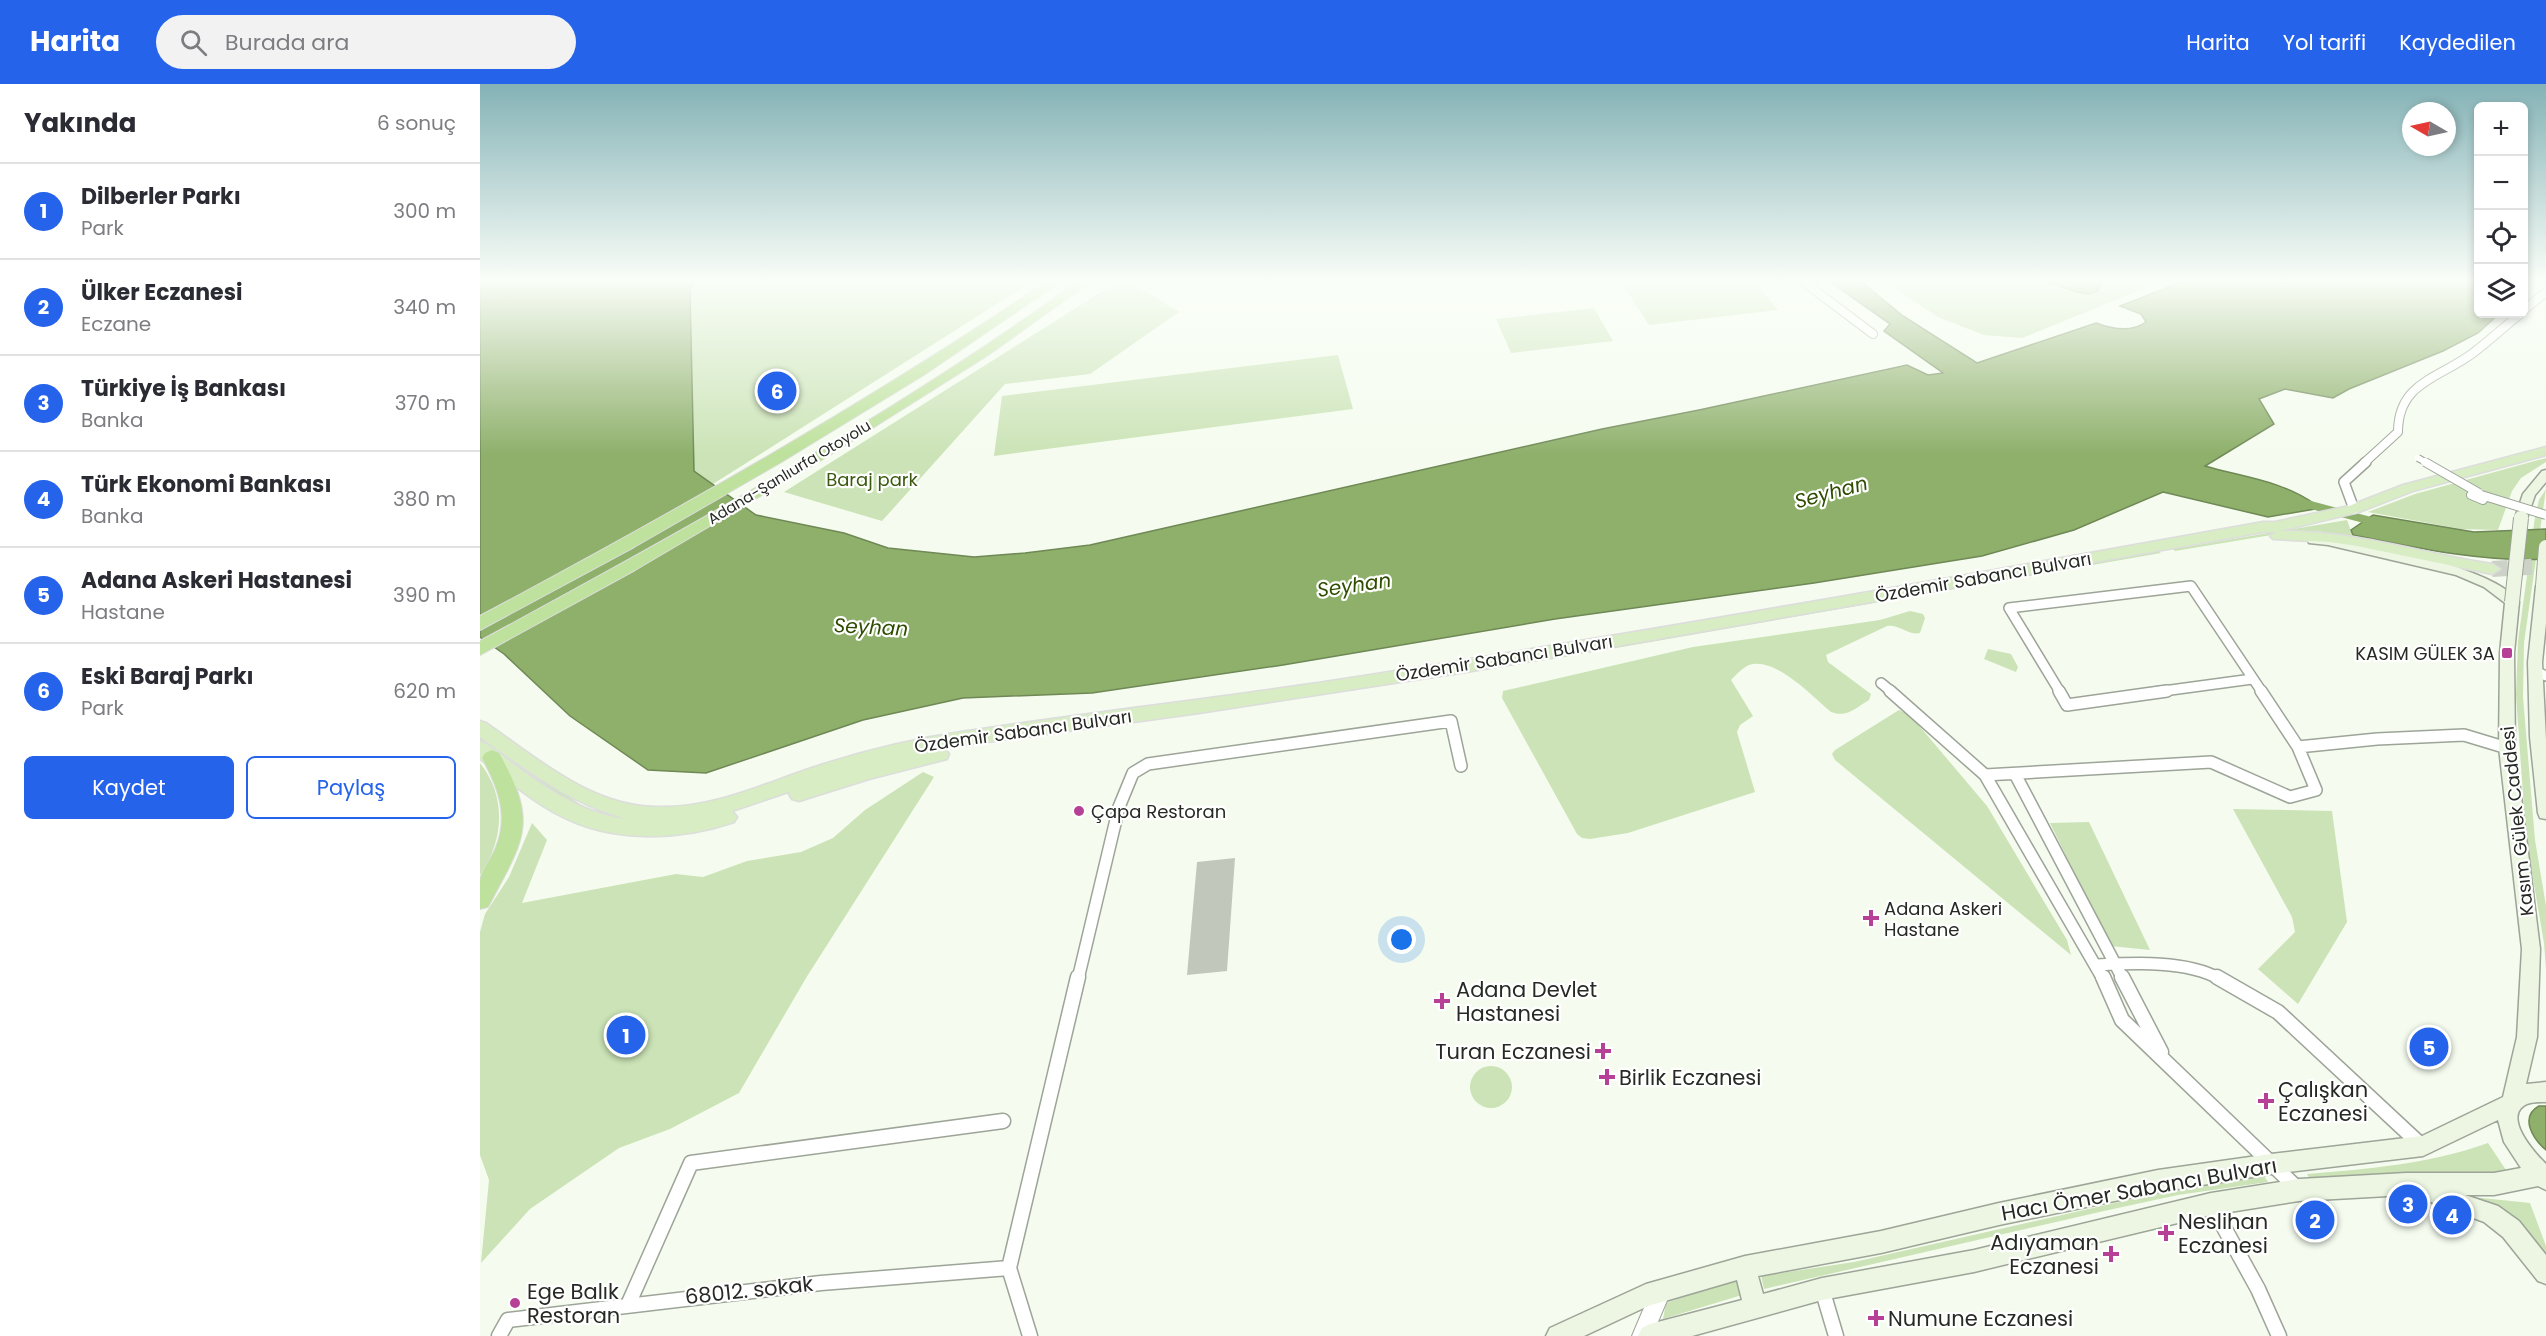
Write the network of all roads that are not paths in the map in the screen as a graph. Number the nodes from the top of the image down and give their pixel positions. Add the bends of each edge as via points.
1 (971, 337) edge
2 (1005, 337) edge
3 (2492, 337) edge
4 (2546, 451) edge
5 (2418, 458) dead end
6 (2546, 474) edge
7 (2354, 509) junction
8 (2546, 515) edge
9 (2275, 532) junction
10 (2546, 547) edge
11 (2545, 563) edge
12 (2492, 569) tunnel mouth
13 (2544, 587) edge
14 (2512, 602) junction
15 (480, 624) edge
16 (2542, 627) edge
17 (480, 650) edge
18 (2541, 673) edge
19 (2252, 680) junction
20 (1881, 683) dead end
21 (480, 729) edge
22 (2298, 747) junction
23 (2507, 748) junction
24 (486, 754) edge
25 (1461, 766) dead end
26 (2016, 774) junction
27 (1985, 775) junction
28 (2546, 813) edge
29 (480, 900) edge
30 (2097, 965) junction
31 (2116, 965) junction
32 (2165, 1060) junction
33 (2546, 1092) edge
34 (2512, 1103) junction
35 (1003, 1121) dead end
36 (2423, 1146) junction
37 (2271, 1164) junction
38 (2544, 1181) edge
39 (2406, 1184) junction
40 (2299, 1190) junction
41 (2211, 1204) junction
42 (1745, 1267) junction
43 (1009, 1268) junction
44 (2546, 1274) edge
45 (1822, 1289) junction
46 (1661, 1291) junction
47 (628, 1305) junction
48 (1755, 1307) junction
49 (1720, 1317) junction
50 (499, 1336) edge
51 (1030, 1336) edge
52 (1558, 1336) edge
53 (1642, 1336) edge
54 (1650, 1336) edge
55 (1703, 1336) edge
56 (1836, 1336) edge
57 (2279, 1336) edge

1 - 15 highway, Adana-Şanlıurfa Otoyolu via 767,464
2 - 17 highway, Adana-Şanlıurfa Otoyolu via 786,476
3 - 7 street via 2407,397 2398,415 2398,432 2344,482
4 - 7 main road, Özdemir Sabancı Bulvarı via 2408,488
5 - 8 street, bridge via 2482,495
6 - 14 main road, Kasım Gülek Caddesi, bridge via 2529,494 2521,518
7 - 9 main road, Özdemir Sabancı Bulvarı
9 - 12 main road, Özdemir Sabancı Bulvarı via 2334,538
9 - 14 main road via 2460,572 2489,584
9 - 21 main road, Özdemir Sabancı Bulvarı via 2263,527 1486,662 1195,708 908,747 826,771 762,796 703,810 653,816 618,811 584,798
9 - 24 main road, Özdemir Sabancı Bulvarı via 1549,664 1123,730 967,749 835,781 758,809 696,825 642,828 602,824 567,810
10 - 11 main road, Kasım Gülek Caddesi, bridge
11 - 13 main road, Kasım Gülek Caddesi, bridge
13 - 16 main road, Kasım Gülek Caddesi
14 - 23 main road, Kasım Gülek Caddesi via 2507,652
16 - 18 main road, Kasım Gülek Caddesi
18 - 28 main road, Kasım Gülek Caddesi via 2538,737
19 - 19 street via 2191,586 2009,608 2067,705
19 - 22 street
20 - 27 street
22 - 23 street via 2464,735
22 - 26 street via 2316,790 2290,797 2211,762
23 - 34 main road, Kasım Gülek Caddesi via 2531,949 2527,1036
24 - 29 highway via 504,777 513,801 512,840
25 - 43 street via 1451,722 1148,764 1133,773 1119,807
26 - 27 street
26 - 31 street
27 - 30 street
30 - 31 street
30 - 32 street via 2122,1020
31 - 32 street
31 - 36 street via 2142,962 2208,972 2278,1012
32 - 37 street
33 - 34 main road, Hacı Ömer Sabancı Bulvarı via 2524,1094
34 - 36 main road, Hacı Ömer Sabancı Bulvarı
34 - 38 main road, Kasım Gülek Caddesi via 2508,1117 2511,1135
35 - 47 street via 691,1163
36 - 37 main road, Hacı Ömer Sabancı Bulvarı
37 - 40 street
37 - 42 main road, Hacı Ömer Sabancı Bulvarı via 2158,1181 1881,1242
38 - 39 main road, Hacı Ömer Sabancı Bulvarı
39 - 40 main road, Hacı Ömer Sabancı Bulvarı
39 - 44 main road via 2490,1214 2511,1229
40 - 41 main road, Hacı Ömer Sabancı Bulvarı
41 - 45 main road, Hacı Ömer Sabancı Bulvarı via 1974,1260
41 - 57 street
42 - 46 main road, Hacı Ömer Sabancı Bulvarı
42 - 48 main road
43 - 47 street, 68012. sokak via 905,1273
43 - 51 street
45 - 48 main road, Hacı Ömer Sabancı Bulvarı
45 - 56 street
46 - 52 main road, Hacı Ömer Sabancı Bulvarı
46 - 53 street
47 - 50 street, 68012. sokak via 508,1320
48 - 49 main road, Hacı Ömer Sabancı Bulvarı
49 - 54 main road, Hacı Ömer Sabancı Bulvarı
49 - 55 street

